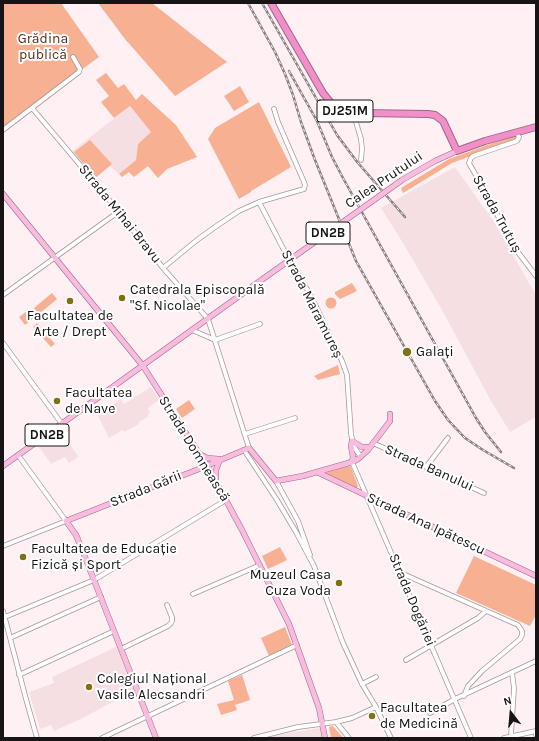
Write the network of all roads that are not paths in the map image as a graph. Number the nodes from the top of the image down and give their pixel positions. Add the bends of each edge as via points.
1 (271, 3) edge
2 (73, 57) dead end
3 (32, 108) junction
4 (274, 109) dead end
5 (353, 112) junction
6 (536, 127) edge
7 (3, 130) edge
8 (516, 132) junction
9 (457, 151) junction
10 (361, 160) dead end
11 (3, 194) edge
12 (259, 202) junction
13 (118, 212) junction
14 (54, 258) junction
15 (163, 268) junction
16 (536, 276) edge
17 (3, 295) edge
18 (208, 319) junction
19 (260, 324) dead end
20 (192, 330) junction
21 (215, 340) junction
22 (3, 343) edge
23 (143, 366) junction
24 (390, 414) dead end
25 (295, 418) dead end
26 (62, 424) junction
27 (245, 434) junction
28 (448, 438) dead end
29 (352, 441) junction
30 (371, 445) junction
31 (247, 449) junction
32 (200, 454) junction
33 (18, 456) junction
34 (361, 457) junction
35 (220, 459) junction
36 (352, 462) junction
37 (207, 465) junction
38 (3, 466) edge
39 (426, 467) junction
40 (317, 472) junction
41 (276, 481) junction
42 (217, 484) junction
43 (484, 493) dead end
44 (367, 496) junction
45 (226, 500) junction
46 (66, 521) junction
47 (3, 546) edge
48 (260, 565) junction
49 (314, 566) junction
50 (401, 573) junction
51 (536, 576) edge
52 (94, 580) junction
53 (193, 594) dead end
54 (101, 597) junction
55 (167, 606) dead end
56 (3, 611) edge
57 (486, 611) junction
58 (5, 617) junction
59 (8, 629) junction
60 (114, 631) junction
61 (3, 632) edge
62 (10, 638) junction
63 (297, 645) junction
64 (431, 645) junction
65 (122, 649) junction
66 (406, 660) dead end
67 (536, 661) edge
68 (512, 673) junction
69 (19, 675) junction
70 (376, 677) dead end
71 (362, 684) junction
72 (464, 696) junction
73 (455, 700) junction
74 (376, 707) junction
75 (430, 713) dead end
76 (148, 716) junction
77 (336, 722) junction
78 (323, 724) junction
79 (536, 731) edge
80 (113, 733) junction
81 (507, 737) edge
82 (38, 738) edge
83 (102, 738) edge
84 (114, 738) edge
85 (156, 738) edge
86 (254, 738) edge
87 (325, 738) edge
88 (349, 738) edge
89 (391, 738) edge
90 (471, 738) edge

1 - 5 highway, DJ251M via 326,98 336,107
2 - 3 street via 80,69 79,72
3 - 7 street
3 - 13 street, Strada Mihai Bravu
4 - 12 street via 305,187
5 - 9 highway, DJ251M via 435,115 443,121
5 - 10 street via 361,139
6 - 8 highway, Calea Prutului / DN2B
8 - 9 highway, Calea Prutului / DN2B
8 - 16 street, Strada Trutuș via 519,137 517,141 473,156 470,165 514,246
9 - 18 main road, Calea Prutului / DN2B, bridge via 402,180
11 - 14 main road, Strada Domnească
12 - 15 street via 218,225
12 - 29 street, Strada Maramureș via 286,254 312,296 346,370
13 - 14 street
13 - 15 street, Strada Mihai Bravu
14 - 17 street
14 - 23 main road, Strada Domnească
15 - 18 street, Strada Mihai Bravu
18 - 20 main road, Calea Prutului / DN2B
18 - 21 street
19 - 21 street
20 - 21 street
20 - 23 main road, Calea Prutului / DN2B
21 - 27 street
22 - 26 street
23 - 26 main road, DN2B
23 - 32 main road, Strada Domnească
24 - 30 main road via 390,421
25 - 27 street
26 - 33 main road, DN2B
27 - 31 street
28 - 39 street
29 - 30 main road via 362,447
29 - 34 street, Strada Maramureș
29 - 36 main road
30 - 34 main road
30 - 39 street, Strada Banului
31 - 35 main road, Strada Gării
31 - 41 main road
31 - 49 street
32 - 35 main road via 207,458
32 - 37 main road, Strada Domnească
33 - 38 main road, DN2B
33 - 46 street
34 - 36 main road
35 - 37 main road, Strada Gării
35 - 42 main road via 215,476
36 - 40 main road
36 - 44 street, Strada Dogăriei
37 - 42 main road, Strada Domnească
37 - 46 main road, Strada Gării
39 - 43 street, Strada Banului
40 - 41 main road
40 - 44 main road, Strada Ana Ipătescu
41 - 49 street via 298,522
42 - 45 main road, Strada Domnească
44 - 50 street, Strada Dogăriei
44 - 51 main road, Strada Ana Ipătescu
45 - 48 main road, Strada Domnească
45 - 52 street
46 - 47 street, Strada Gării
46 - 52 main road via 79,542
48 - 53 street
48 - 63 main road, Strada Domnească via 284,612
49 - 71 street via 342,643
50 - 57 street
50 - 64 street, Strada Dogăriei
52 - 54 main road
52 - 58 street
54 - 60 main road
54 - 62 street
55 - 65 street via 172,617 168,626
56 - 58 street
57 - 64 street
57 - 72 street via 518,625 522,635 482,671 468,686
58 - 59 street
59 - 61 street
59 - 62 street
60 - 65 main road
60 - 69 street
62 - 69 street
63 - 76 street
63 - 78 main road, Strada Domnească
64 - 66 street
64 - 73 street, Strada Dogăriei
65 - 76 main road
67 - 68 street
68 - 72 street
68 - 81 street via 514,688
69 - 82 street
70 - 71 street
71 - 74 street
72 - 73 street
73 - 75 street
73 - 90 street, Strada Dogăriei
74 - 77 street
74 - 89 street
76 - 80 street
76 - 85 main road
77 - 78 street
77 - 88 street
78 - 86 street via 298,727
78 - 87 main road, Strada Domnească
79 - 81 street
80 - 83 street
80 - 84 street

